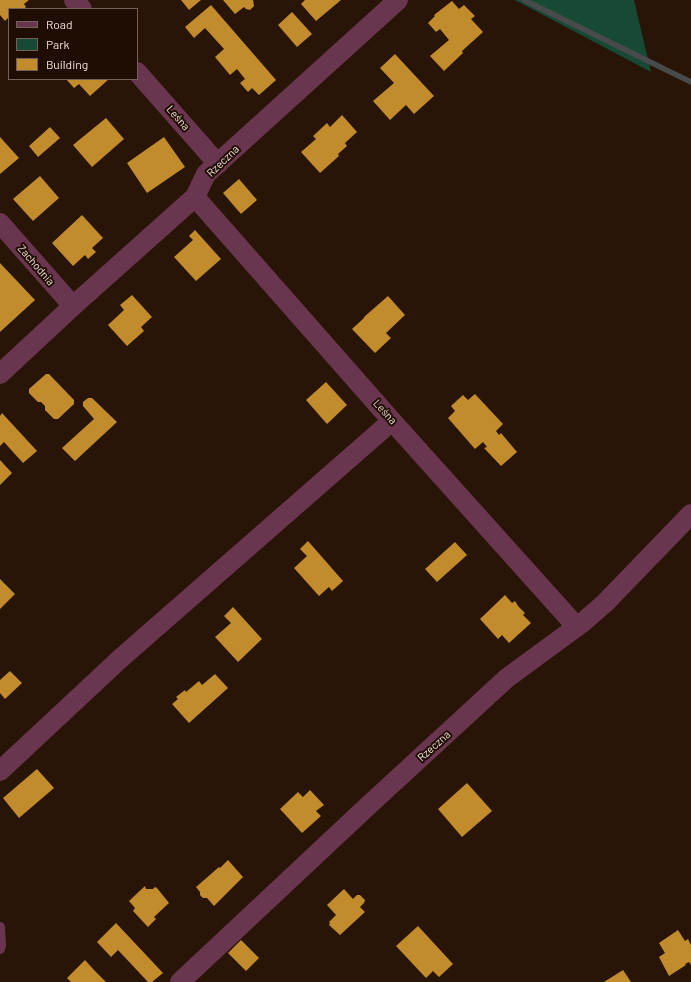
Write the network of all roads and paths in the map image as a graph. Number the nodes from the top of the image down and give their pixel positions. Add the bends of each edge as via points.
1 (74, 0) edge
2 (398, 0) edge
3 (81, 8) edge
4 (138, 73) edge
5 (218, 164) junction
6 (195, 197) junction
7 (0, 223) edge
8 (73, 306) junction
9 (0, 374) edge
10 (392, 421) junction
11 (691, 514) edge
12 (576, 626) junction
13 (0, 771) edge
14 (0, 926) edge
15 (0, 949) edge
16 (180, 982) edge

1 - 3 street
2 - 5 street, Rzeczna
4 - 5 street, Leśna
5 - 6 street, Rzeczna via 206,174
6 - 8 street, Rzeczna
6 - 10 street, Leśna
7 - 8 street, Zachodnia
8 - 9 street, Rzeczna
10 - 12 street, Leśna
10 - 13 street via 121,658
11 - 12 street, Rzeczna via 605,603
12 - 16 street, Rzeczna via 507,678
14 - 15 lane

